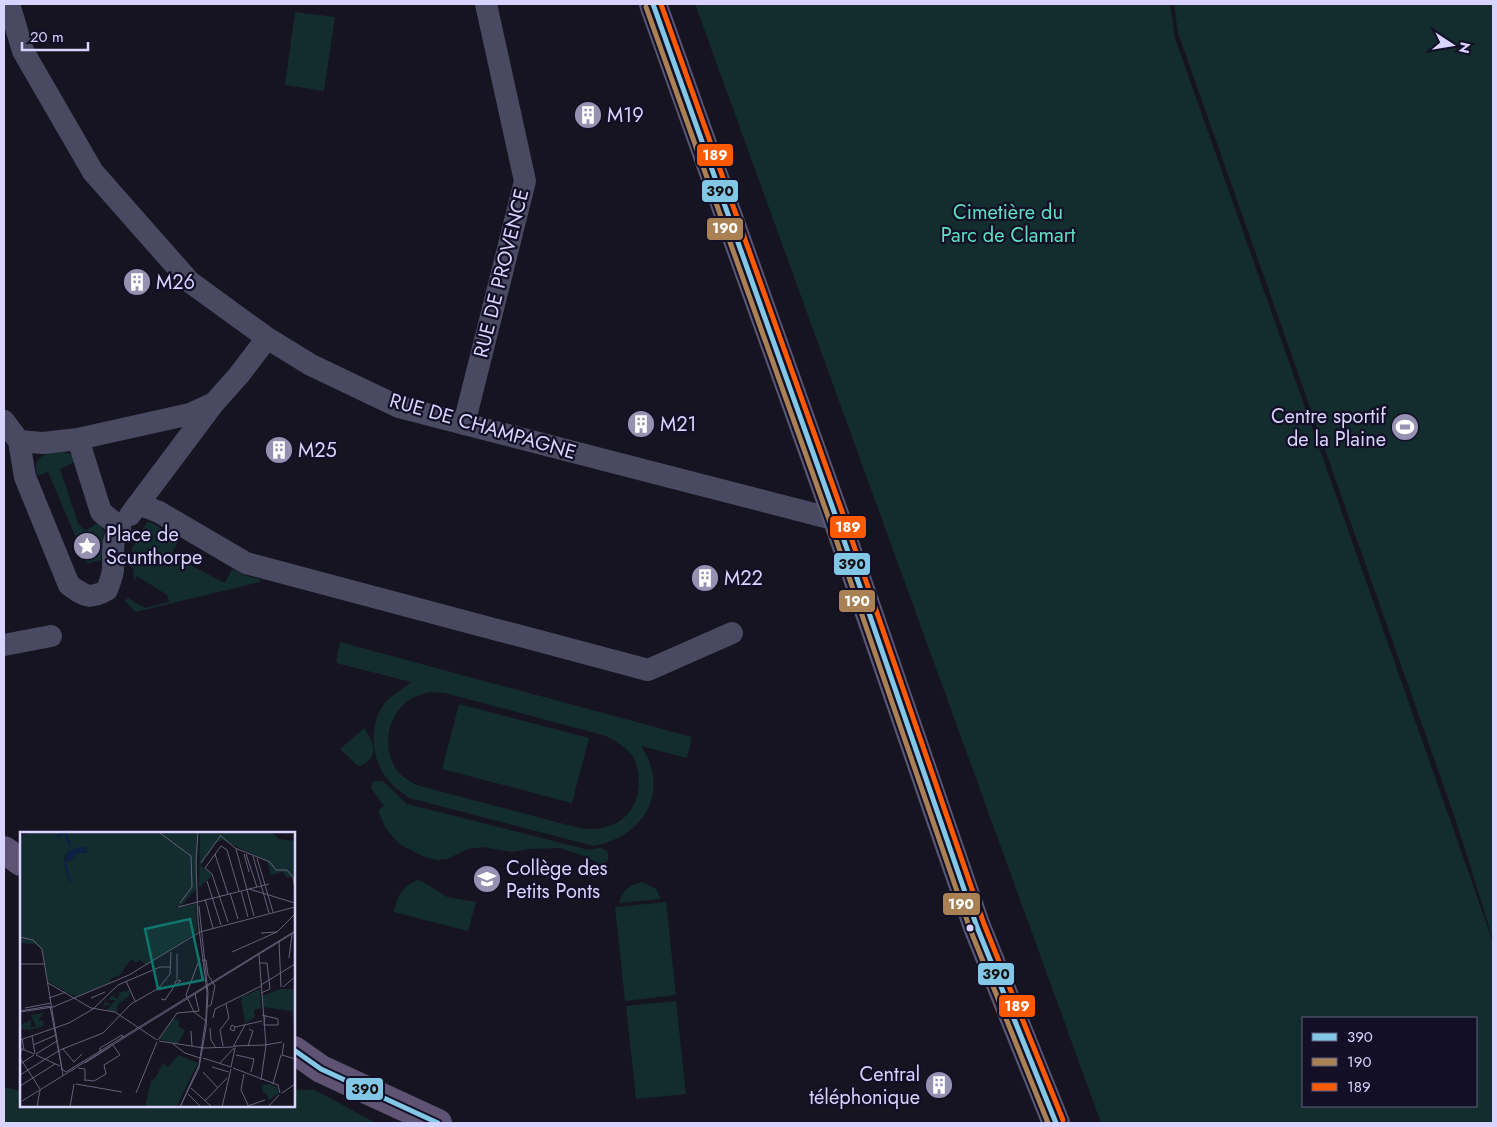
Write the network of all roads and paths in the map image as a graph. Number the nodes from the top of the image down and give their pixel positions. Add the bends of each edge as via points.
1 (9, 4) edge
2 (486, 4) edge
3 (653, 4) edge
4 (267, 338) junction
5 (214, 403) junction
6 (4, 421) edge
7 (464, 424) junction
8 (78, 439) junction
9 (19, 441) junction
10 (139, 504) junction
11 (837, 520) junction
12 (120, 527) junction
13 (732, 633) dead end
14 (51, 636) dead end
15 (4, 645) edge
16 (4, 850) edge
17 (20, 861) edge
18 (295, 1051) edge
19 (438, 1123) edge
20 (1056, 1123) edge

1 - 4 street, RUE DE CHAMPAGNE via 23,51 93,172 190,282
2 - 7 street, RUE DE PROVENCE via 525,181
3 - 11 street
4 - 5 street
4 - 7 street, RUE DE CHAMPAGNE via 311,365 399,407
5 - 8 street via 190,414
5 - 10 street
6 - 9 street
7 - 11 street, RUE DE CHAMPAGNE
8 - 9 street via 43,443
8 - 12 street via 101,512
9 - 12 street via 26,477 69,585 84,596 96,596 107,590 113,572 115,535
10 - 12 street
10 - 13 street via 159,512 246,563 648,670
11 - 20 street via 977,927
14 - 15 street
16 - 17 main road
18 - 19 main road via 321,1070

